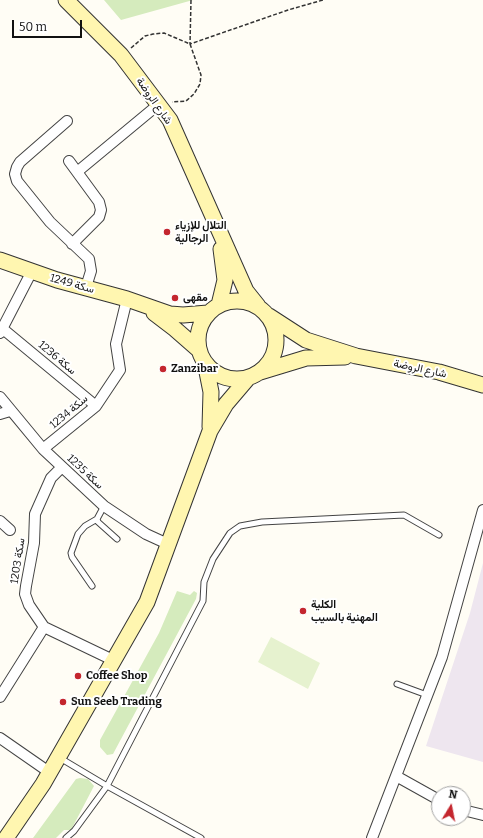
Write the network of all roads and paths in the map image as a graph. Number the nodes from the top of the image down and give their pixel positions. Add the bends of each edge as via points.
1 (66, 0) edge
2 (191, 0) edge
3 (323, 0) edge
4 (190, 44) junction
5 (121, 55) junction
6 (159, 104) junction
7 (67, 121) dead end
8 (69, 161) dead end
9 (77, 172) junction
10 (214, 221) junction
11 (72, 244) junction
12 (0, 260) edge
13 (32, 271) junction
14 (86, 287) junction
15 (127, 299) junction
16 (145, 306) junction
17 (214, 309) junction
18 (263, 311) junction
19 (2, 331) edge
20 (202, 356) junction
21 (356, 356) junction
22 (254, 374) junction
23 (483, 385) edge
24 (0, 397) edge
25 (96, 406) junction
26 (10, 411) junction
27 (0, 414) edge
28 (210, 431) junction
29 (43, 449) junction
30 (62, 467) junction
31 (104, 506) junction
32 (483, 510) edge
33 (97, 519) junction
34 (0, 521) edge
35 (10, 530) dead end
36 (439, 535) dead end
37 (117, 539) dead end
38 (170, 545) junction
39 (92, 586) dead end
40 (44, 627) junction
41 (114, 661) junction
42 (397, 684) dead end
43 (427, 695) junction
44 (0, 697) edge
45 (0, 738) edge
46 (58, 756) junction
47 (49, 772) junction
48 (396, 776) junction
49 (106, 786) junction
50 (431, 796) edge
51 (471, 812) edge
52 (483, 814) edge
53 (6, 838) edge
54 (66, 838) edge
55 (201, 838) edge
56 (372, 838) edge

1 - 5 main road, شارع الروضة
2 - 4 path
3 - 4 path
4 - 5 path via 164,33 153,34 145,36
4 - 6 path via 201,75 200,84 186,101
5 - 6 main road, شارع الروضة
6 - 9 street
6 - 10 main road, شارع الروضة via 170,120
7 - 11 street via 20,162 15,174 17,181 50,222
8 - 9 street
9 - 11 street via 99,202 101,210 99,217
10 - 17 main road, شارع الروضة via 223,256 225,280
10 - 18 main road, شارع الروضة via 246,291
11 - 14 street via 91,262
12 - 13 main road, سكة 1249
13 - 14 main road, سكة 1249
13 - 19 street, سكة 1236
14 - 15 main road, سكة 1249
15 - 16 main road, سكة 1249
15 - 25 street, سكة 1234 via 116,344 120,370
16 - 17 main road, سكة 1249 via 170,314 183,315
16 - 20 main road, سكة 1249 via 175,329
17 - 18 main road via 232,301 246,301
17 - 20 main road via 201,324 198,337
18 - 21 main road, شارع الروضة via 306,340
18 - 22 main road via 274,327 276,340 272,358
19 - 25 street, سكة 1236
20 - 22 main road via 214,371 225,377 237,379
20 - 28 main road via 210,392
21 - 22 main road, شارع الروضة via 306,358
21 - 23 main road, شارع الروضة via 439,372
22 - 28 main road via 226,404
24 - 26 street, سكة 1235
25 - 29 street, سكة 1234
26 - 27 street
26 - 29 street, سكة 1235
28 - 38 main road
29 - 30 street, سكة 1235
30 - 31 street, سكة 1235
30 - 40 street, سكة 1203 via 51,478 35,514 34,543 26,586 29,605
31 - 33 lane
31 - 38 street, سكة 1235 via 146,534
32 - 43 street via 442,657
33 - 37 lane via 100,525
33 - 39 lane via 78,534 71,553
34 - 35 street
36 - 49 lane via 404,515 262,522 240,526 230,534 213,559 204,582 203,601
38 - 41 main road via 147,602
40 - 41 street
40 - 44 street
41 - 46 main road
42 - 43 lane
43 - 48 street
45 - 47 street
46 - 47 main road
46 - 49 lane
47 - 53 main road
48 - 50 street
48 - 56 street
49 - 54 lane via 74,831
49 - 55 lane
51 - 52 street

